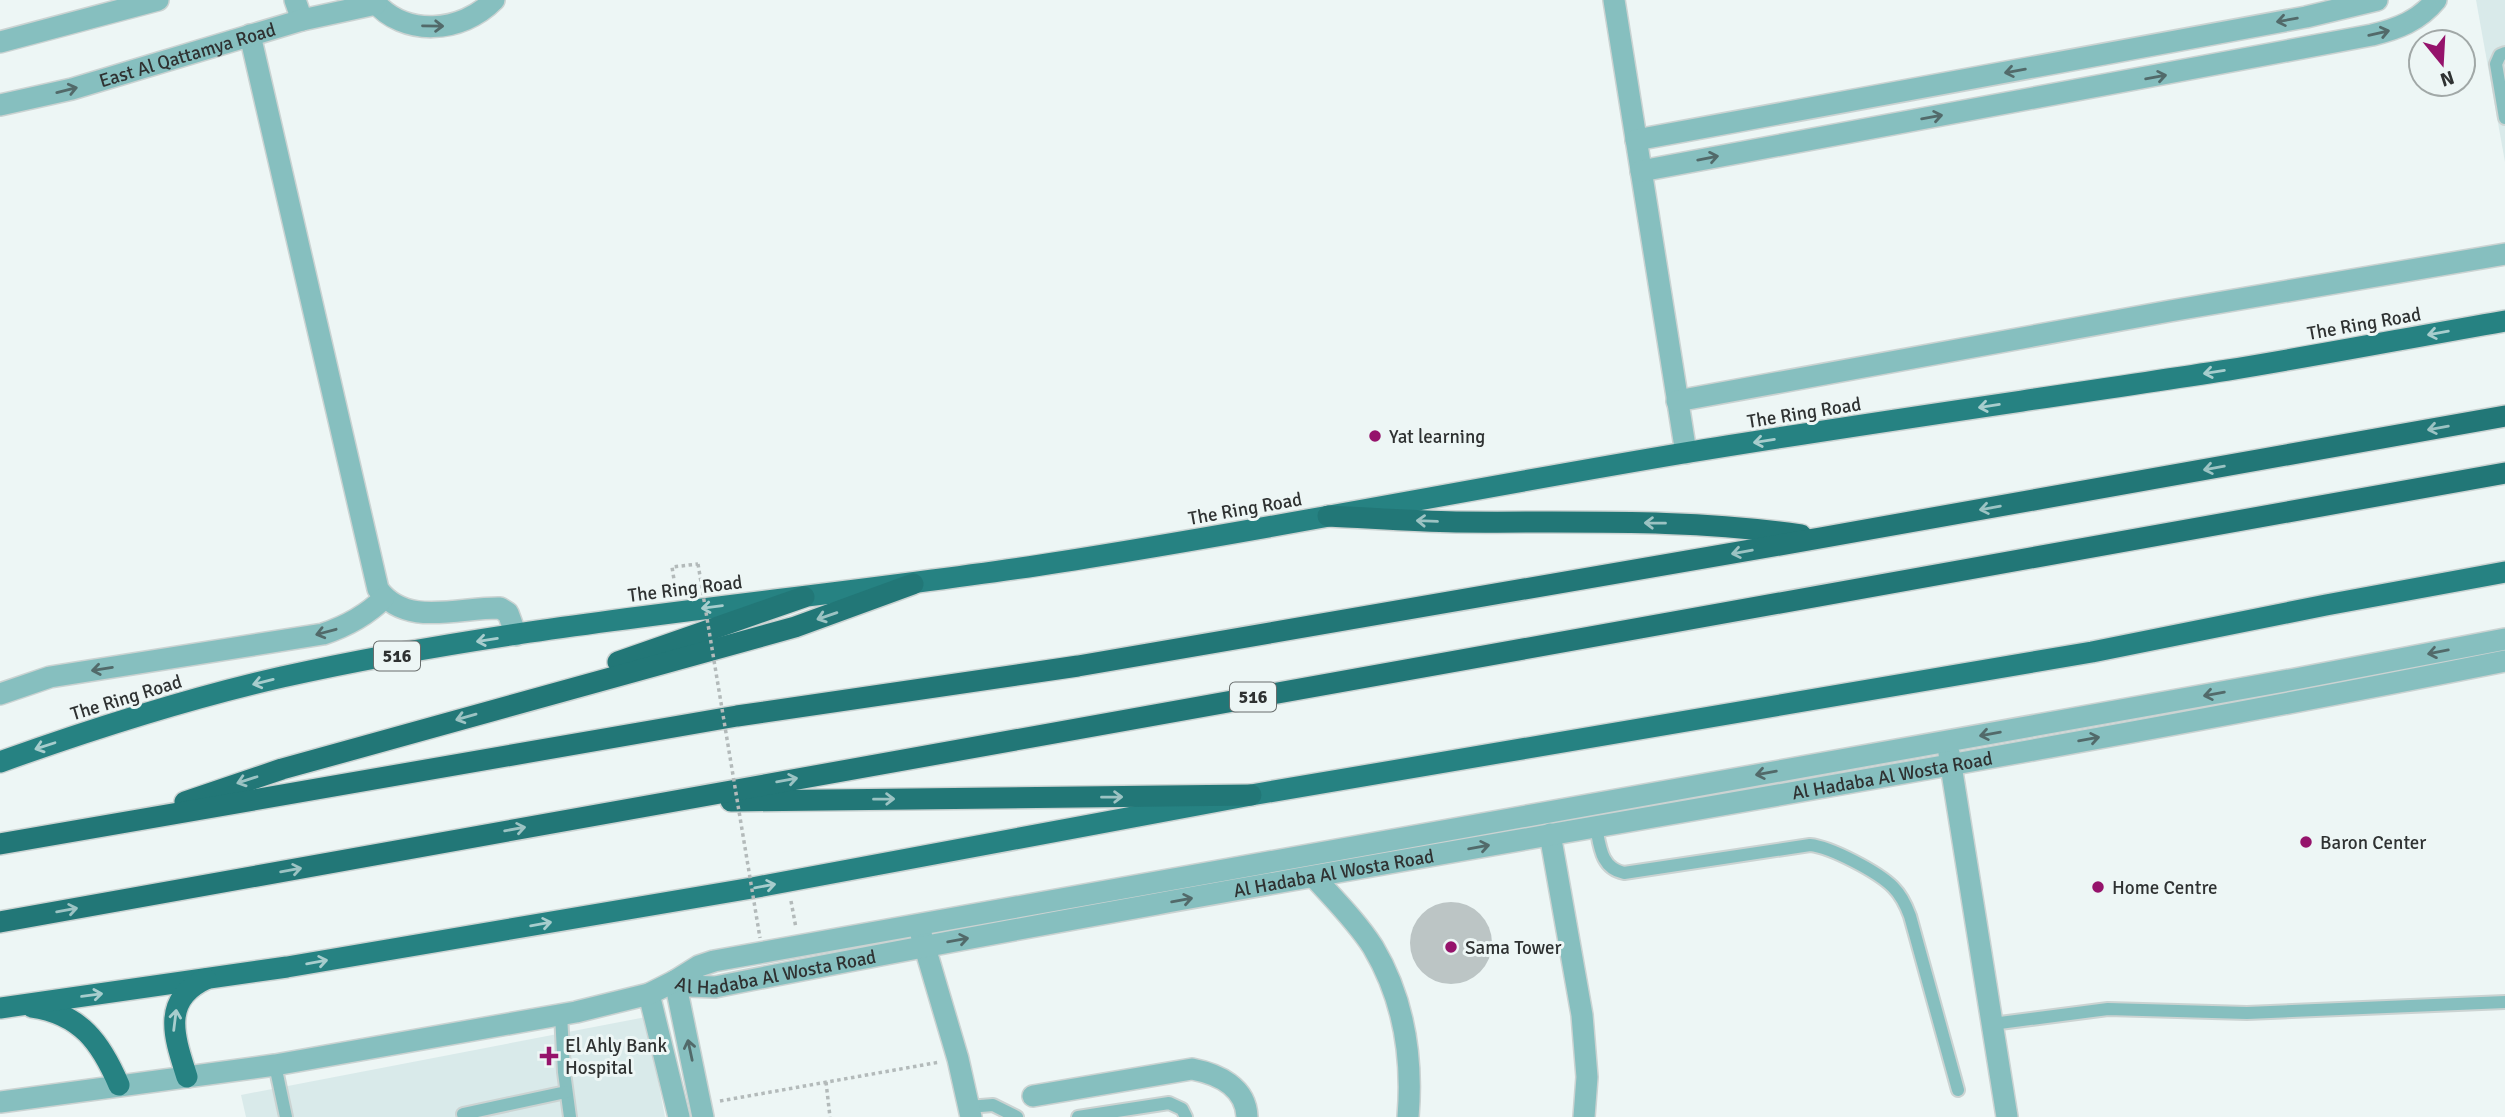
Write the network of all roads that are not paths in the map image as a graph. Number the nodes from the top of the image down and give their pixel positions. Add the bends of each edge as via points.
1 (158, 0) edge
2 (494, 0) edge
3 (1614, 0) edge
4 (2377, 0) edge
5 (2436, 0) edge
6 (375, 2) edge
7 (111, 6) edge
8 (299, 10) edge
9 (2334, 11) junction
10 (250, 35) junction
11 (0, 42) edge
12 (2340, 42) junction
13 (2505, 53) edge
14 (2055, 63) junction
15 (2060, 94) junction
16 (0, 105) edge
17 (1813, 108) junction
18 (2505, 118) edge
19 (1818, 138) junction
20 (1636, 140) junction
21 (1641, 171) junction
22 (2505, 254) edge
23 (2505, 321) edge
24 (1677, 401) junction
25 (2505, 416) edge
26 (1686, 453) junction
27 (2505, 473) edge
28 (1328, 516) junction
29 (1820, 538) junction
30 (2505, 572) edge
31 (914, 584) junction
32 (804, 597) junction
33 (384, 598) junction
34 (516, 635) junction
35 (2505, 639) edge
36 (2505, 661) edge
37 (0, 694) edge
38 (530, 699) junction
39 (1947, 742) junction
40 (0, 762) edge
41 (1950, 765) junction
42 (1251, 795) junction
43 (669, 802) junction
44 (136, 820) junction
45 (1596, 827) junction
46 (1437, 831) junction
47 (1550, 834) junction
48 (0, 844) edge
49 (1442, 854) junction
50 (1314, 877) junction
51 (0, 922) edge
52 (921, 935) junction
53 (209, 978) junction
54 (675, 981) junction
55 (649, 993) junction
56 (2505, 1002) edge
57 (10, 1007) edge
58 (561, 1014) junction
59 (1992, 1024) junction
60 (275, 1065) junction
61 (187, 1077) junction
62 (119, 1086) junction
63 (1958, 1090) dead end
64 (566, 1092) junction
65 (674, 1094) junction
66 (1033, 1096) dead end
67 (0, 1102) edge
68 (701, 1104) edge
69 (970, 1112) edge
70 (463, 1114) dead end
71 (286, 1117) edge
72 (570, 1117) edge
73 (679, 1117) edge
74 (1017, 1117) edge
75 (1077, 1117) edge
76 (1186, 1117) edge
77 (1247, 1117) edge
78 (1408, 1117) edge
79 (1584, 1117) edge
80 (2007, 1117) edge

1 - 7 street
6 -> 2 street via 392,16 429,27 467,20
3 - 20 street
4 - 9 street
12 -> 5 street via 2402,27
6 - 8 street, East Al Qattamya Road
7 - 11 street
8 - 10 street, East Al Qattamya Road
9 - 12 street
9 -> 14 street
16 -> 10 street, East Al Qattamya Road via 72,89
10 - 33 street via 378,589
15 -> 12 street
13 - 18 lane via 2496,64
14 - 15 street
14 -> 17 street
19 -> 15 street
17 - 19 street
17 - 20 street
21 -> 19 street
20 - 21 street
21 - 24 street
22 - 24 street
23 -> 26 highway, The Ring Road / 516
24 - 26 street
25 -> 29 highway, 516
26 - 28 highway, The Ring Road / 516
43 -> 27 highway, 516
29 -> 28 highway, 516 via 1747,527 1681,524
28 - 31 highway, The Ring Road / 516
29 -> 44 highway, 516 via 1078,666 737,716
30 - 42 highway, 516 via 2065,657
31 - 32 highway, The Ring Road / 516
31 -> 38 highway, 516 via 795,627
32 -> 34 highway, The Ring Road / 516
32 - 38 highway, 516 via 591,671
33 - 34 street via 427,614 500,608 508,613
33 -> 37 street via 345,626 323,634 50,677
34 -> 40 highway, The Ring Road / 516 via 283,677 151,711
35 -> 39 street, Al Hadaba Al Wosta Road
41 -> 36 street, Al Hadaba Al Wosta Road
38 -> 44 highway, 516 via 282,769
39 - 41 street
39 -> 46 street, Al Hadaba Al Wosta Road
41 - 45 street, Al Hadaba Al Wosta Road
41 - 59 street
43 -> 42 highway, 516
53 -> 42 highway, 516 via 786,882
51 -> 43 highway, 516
44 - 48 highway, 516
45 - 47 street, Al Hadaba Al Wosta Road
45 - 63 lane via 1604,860 1624,873 1810,845 1837,852 1884,880 1900,896 1910,916
46 - 49 street
46 - 52 street, Al Hadaba Al Wosta Road
49 -> 47 street, Al Hadaba Al Wosta Road
47 - 79 street via 1582,1015 1587,1077
49 - 50 street, Al Hadaba Al Wosta Road
52 -> 50 street, Al Hadaba Al Wosta Road
50 - 78 street via 1372,947 1394,989 1407,1034
52 - 54 street, Al Hadaba Al Wosta Road via 714,961
52 - 69 street
57 -> 53 highway, 516
61 -> 53 highway via 175,1040 175,1014 187,992
54 - 55 street, Al Hadaba Al Wosta Road
68 -> 54 street
55 - 58 street, Al Hadaba Al Wosta Road
55 - 65 street
56 - 59 lane via 2247,1013 2119,1009
57 - 62 highway via 53,1012 84,1029 107,1057
58 - 60 street, Al Hadaba Al Wosta Road
58 - 64 lane
59 - 80 street
60 - 61 street, Al Hadaba Al Wosta Road
60 - 71 lane
61 - 62 street, Al Hadaba Al Wosta Road
62 - 67 street, Al Hadaba Al Wosta Road
64 - 70 lane
64 - 72 lane
65 - 68 street
65 - 73 street
66 - 77 street via 1192,1069 1227,1081 1239,1095
69 - 74 lane via 993,1105
75 - 76 lane via 1169,1103

